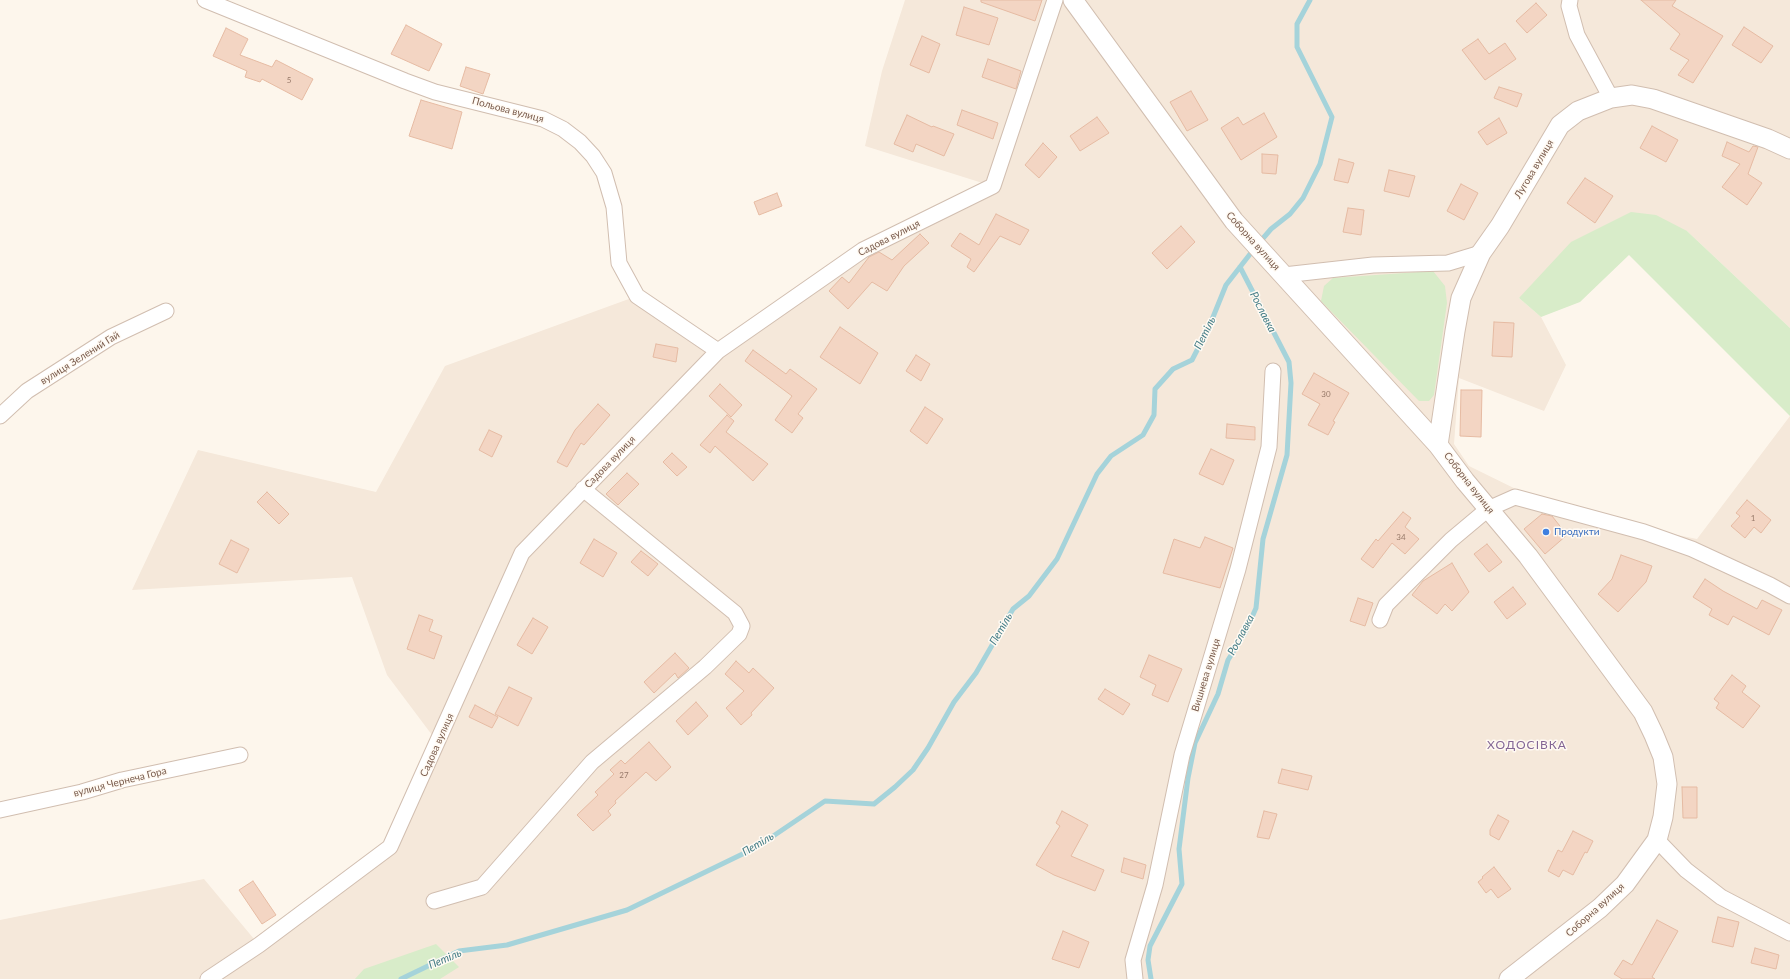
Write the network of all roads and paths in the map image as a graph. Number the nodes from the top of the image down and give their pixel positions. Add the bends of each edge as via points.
1 (205, 0) edge
2 (1055, 0) edge
3 (1073, 0) edge
4 (1570, 0) edge
5 (1611, 98) junction
6 (1790, 149) edge
7 (1481, 253) junction
8 (1279, 270) junction
9 (166, 311) dead end
10 (718, 351) junction
11 (1273, 371) dead end
12 (0, 416) edge
13 (1438, 445) junction
14 (583, 490) junction
15 (1488, 509) junction
16 (1790, 596) edge
17 (1380, 620) dead end
18 (240, 755) dead end
19 (0, 810) edge
20 (1657, 840) junction
21 (434, 901) dead end
22 (1790, 932) edge
23 (208, 979) edge
24 (1135, 979) edge
25 (1510, 979) edge

1 - 10 street, Польова вулиця via 411,84 543,119 563,128 593,156 604,174 614,207 619,263 636,296
2 - 10 street, Садова вулиця via 993,186 863,250
3 - 8 street, Соборна вулиця via 1234,221
4 - 5 street via 1569,6 1577,35
5 - 6 street, Лугова вулиця via 1632,95 1653,99
5 - 7 street, Лугова вулиця via 1578,111 1560,125
7 - 8 street via 1448,263
7 - 13 street, Лугова вулиця via 1461,298
8 - 13 street, Соборна вулиця
9 - 12 street, вулиця Зелений Гай via 111,337 27,392
10 - 14 street, Садова вулиця
11 - 24 street, Вишнева вулиця via 1269,447 1238,569 1182,755 1155,885 1133,960
13 - 15 street, Соборна вулиця
14 - 21 street via 735,613 742,626 739,634 705,667 592,762 482,887
14 - 23 street, Садова вулиця via 522,553 390,847 259,945
15 - 16 street via 1515,497 1644,532 1692,549
15 - 17 street via 1451,540 1386,606
15 - 20 street, Соборна вулиця via 1533,562 1643,712 1663,757 1667,784
18 - 19 street, вулиця Чернеча Гора
20 - 22 street via 1686,870 1720,897
20 - 25 street, Соборна вулиця via 1625,884 1600,908

